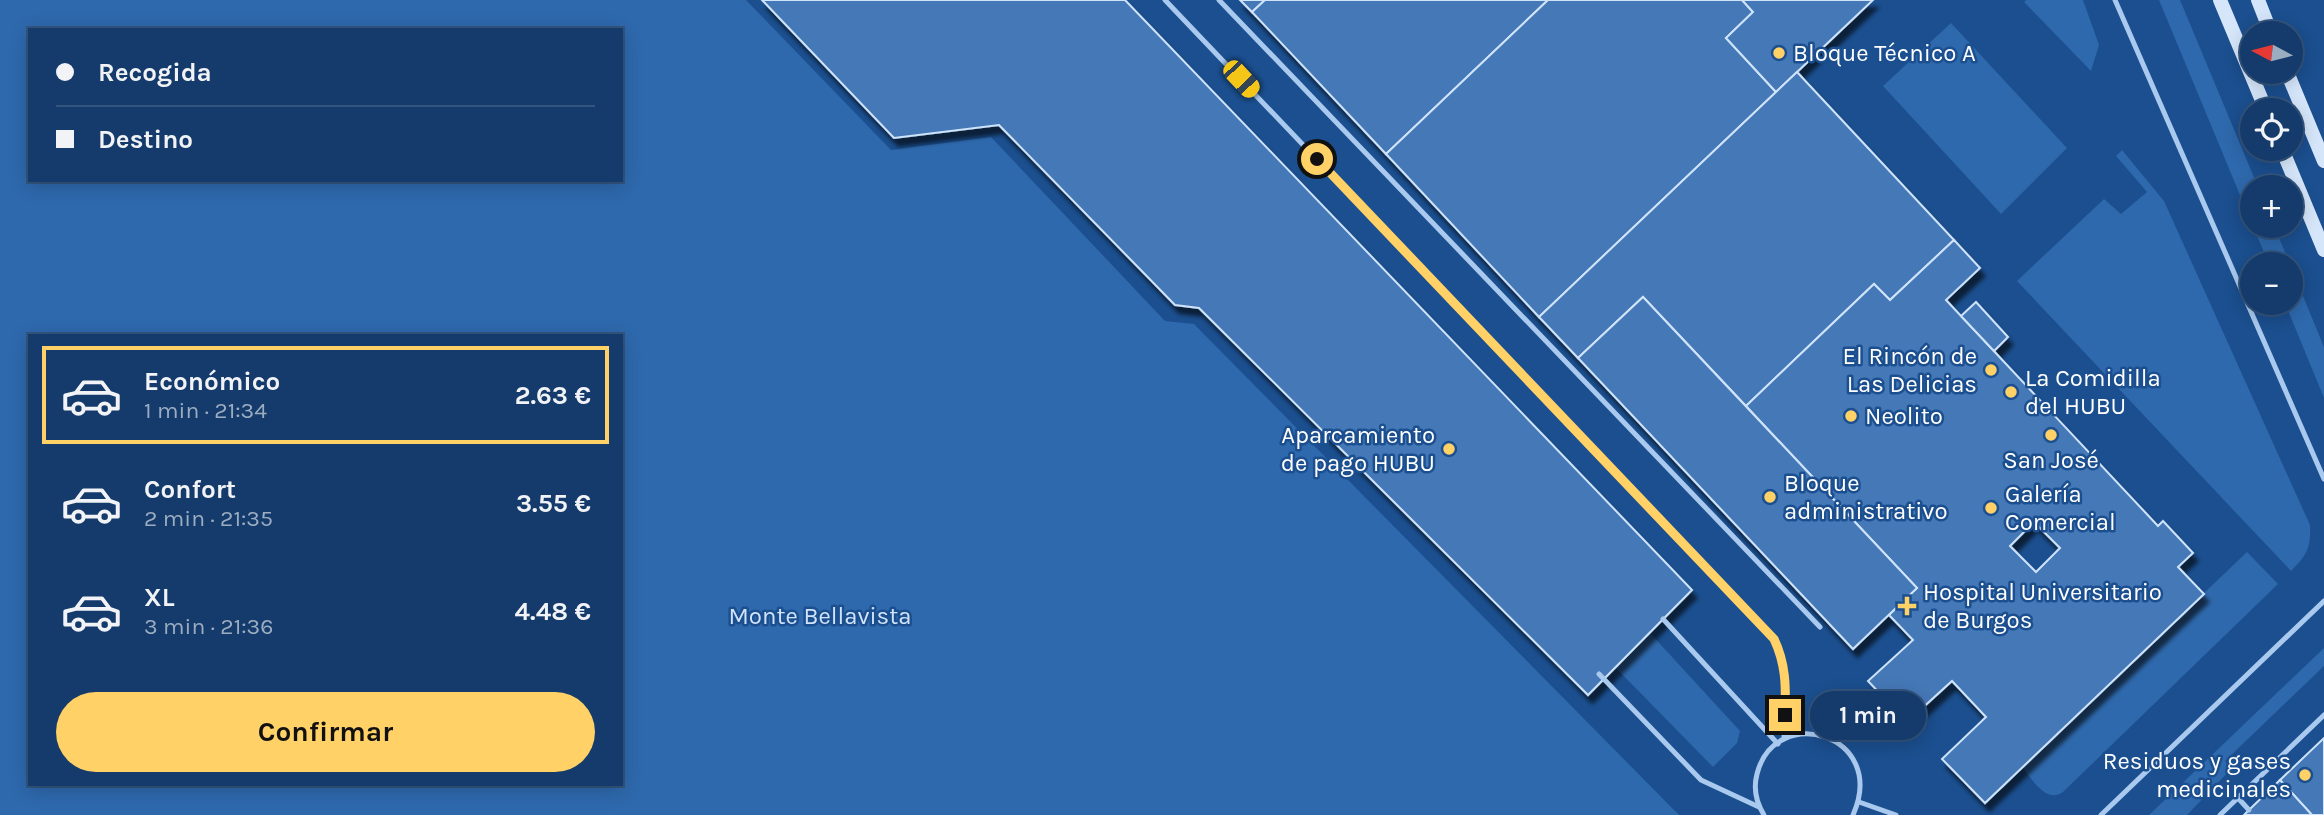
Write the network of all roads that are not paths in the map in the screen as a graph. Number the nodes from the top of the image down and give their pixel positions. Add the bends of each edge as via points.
1 (1165, 0) edge
2 (1219, 0) edge
3 (2115, 0) edge
4 (2220, 0) edge
5 (2258, 0) edge
6 (2266, 21) edge
7 (2292, 84) edge
8 (2261, 98) edge
9 (2287, 161) edge
10 (2324, 161) edge
11 (2324, 250) edge
12 (2324, 480) edge
13 (2324, 601) edge
14 (1663, 619) dead end
15 (1820, 627) dead end
16 (1599, 674) dead end
17 (2324, 715) edge
18 (1784, 739) junction
19 (1777, 744) junction
20 (2238, 798) junction
21 (1859, 802) junction
22 (1759, 807) junction
23 (2249, 810) dead end
24 (1764, 815) edge
25 (1853, 815) edge
26 (1896, 815) edge
27 (2101, 815) edge
28 (2220, 815) edge

1 - 18 lane via 1774,639 1786,680
2 - 15 lane
3 - 12 lane
4 - 8 main road
5 - 6 main road
7 - 10 main road
9 - 11 main road
13 - 27 lane
14 - 19 lane
16 - 22 lane via 1701,780
17 - 20 lane
18 - 19 lane
18 - 21 lane via 1814,734 1842,746 1859,771
19 - 22 lane via 1759,765 1755,793
20 - 23 lane
20 - 28 lane
21 - 25 lane
21 - 26 lane
22 - 24 lane

